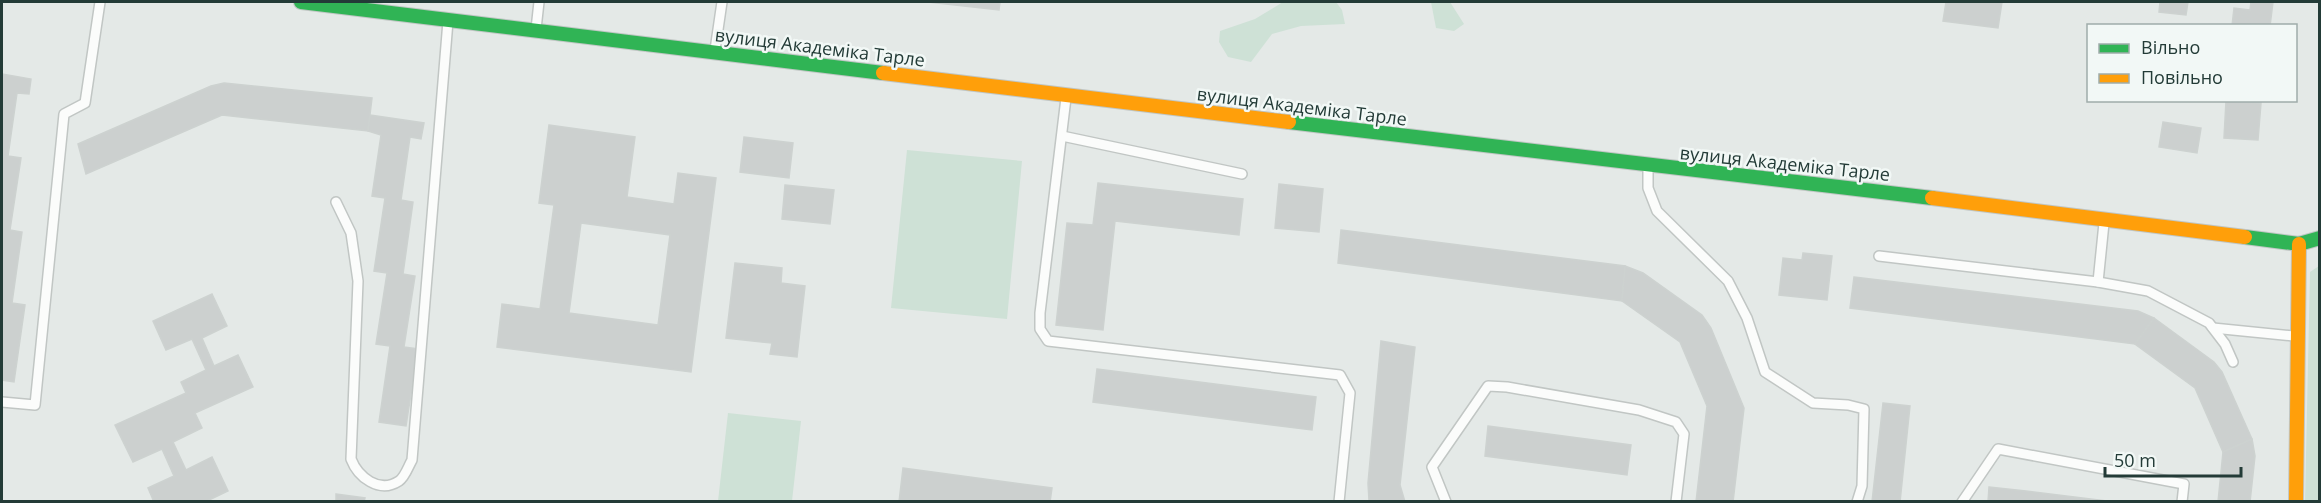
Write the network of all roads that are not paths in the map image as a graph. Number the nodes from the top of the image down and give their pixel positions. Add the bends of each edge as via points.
1 (100, 2) edge
2 (301, 2) edge
3 (539, 2) edge
4 (722, 2) edge
5 (449, 19) junction
6 (536, 29) junction
7 (714, 53) junction
8 (1067, 96) junction
9 (1062, 136) junction
10 (1648, 166) junction
11 (1242, 174) dead end
12 (336, 202) dead end
13 (2104, 221) junction
14 (2319, 238) edge
15 (2299, 244) junction
16 (1879, 256) dead end
17 (2098, 282) junction
18 (2213, 328) junction
19 (2298, 336) junction
20 (2233, 362) dead end
21 (2, 402) edge
22 (1339, 501) edge
23 (1446, 501) edge
24 (1676, 501) edge
25 (1857, 501) edge
26 (1962, 501) edge
27 (2182, 501) edge
28 (2296, 501) edge

1 - 21 lane via 85,103 64,114 35,405
2 - 5 street, вулиця Академіка Тарле
3 - 6 lane
4 - 7 lane
5 - 6 street, вулиця Академіка Тарле
5 - 12 lane via 412,460 400,481 389,485 368,482 351,459 358,281 351,233
6 - 7 street, вулиця Академіка Тарле
7 - 8 street, вулиця Академіка Тарле
8 - 9 lane
8 - 10 street, вулиця Академіка Тарле
9 - 11 lane
9 - 22 lane via 1040,313 1040,329 1047,341 1340,375 1350,393
10 - 13 street, вулиця Академіка Тарле via 1831,185
10 - 25 lane via 1648,188 1657,211 1728,281 1748,318 1765,372 1813,403 1864,409 1862,486
13 - 15 street, вулиця Академіка Тарле
13 - 17 lane
14 - 15 street
15 - 19 street
16 - 17 lane
17 - 18 lane via 2148,291
18 - 19 lane
18 - 20 lane
19 - 28 street
23 - 24 lane via 1432,467 1488,386 1640,410 1676,422 1684,434
26 - 27 lane via 1998,449 2184,484

